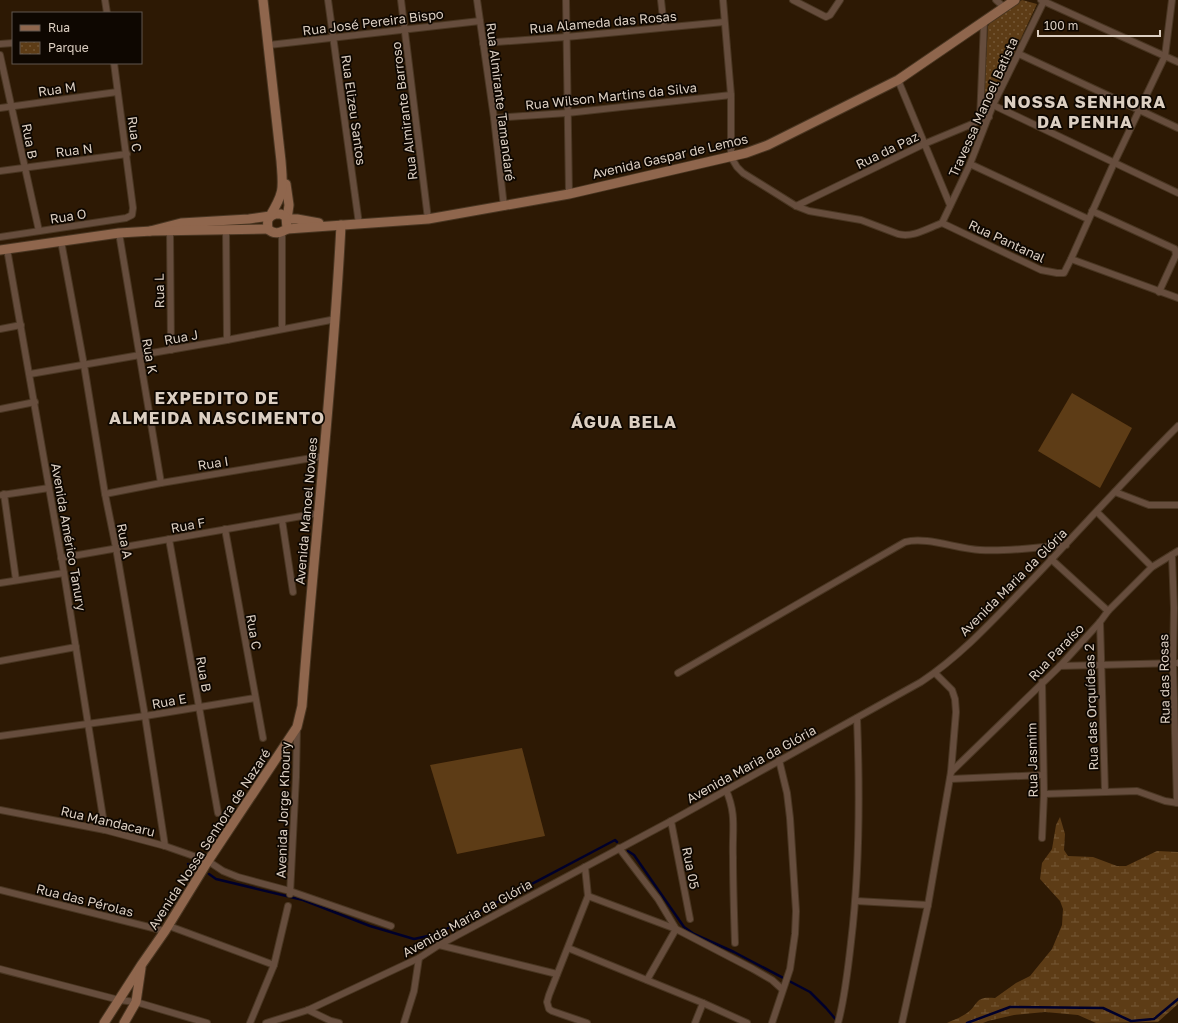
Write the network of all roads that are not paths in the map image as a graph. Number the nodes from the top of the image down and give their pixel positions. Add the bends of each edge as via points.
1 (105, 0) edge
2 (263, 0) edge
3 (328, 0) edge
4 (400, 0) edge
5 (477, 0) edge
6 (566, 0) edge
7 (661, 0) edge
8 (723, 0) edge
9 (793, 0) edge
10 (840, 0) edge
11 (996, 0) edge
12 (1015, 0) edge
13 (1172, 0) edge
14 (1042, 1) edge
15 (1004, 7) junction
16 (107, 12) edge
17 (480, 21) junction
18 (724, 22) junction
19 (984, 22) junction
20 (664, 27) junction
21 (405, 30) junction
22 (566, 37) junction
23 (333, 38) junction
24 (12, 43) edge
25 (483, 43) junction
26 (0, 44) edge
27 (269, 45) junction
28 (1019, 54) junction
29 (0, 55) edge
30 (1165, 56) junction
31 (1178, 62) edge
32 (114, 64) edge
33 (898, 80) junction
34 (117, 92) junction
35 (731, 94) junction
36 (993, 105) junction
37 (12, 106) junction
38 (0, 108) edge
39 (1139, 110) junction
40 (567, 113) junction
41 (989, 117) junction
42 (494, 118) junction
43 (980, 120) junction
44 (1178, 128) edge
45 (924, 144) junction
46 (126, 154) junction
47 (731, 157) junction
48 (281, 161) junction
49 (1114, 163) junction
50 (970, 164) junction
51 (24, 167) junction
52 (0, 171) edge
53 (1178, 193) edge
54 (569, 194) junction
55 (950, 205) junction
56 (796, 206) junction
57 (504, 207) junction
58 (133, 208) joint
59 (1092, 211) junction
60 (270, 216) junction
61 (287, 219) junction
62 (1088, 219) junction
63 (428, 220) junction
64 (942, 223) junction
65 (359, 224) junction
66 (337, 225) junction
67 (268, 229) junction
68 (226, 230) junction
69 (285, 230) junction
70 (39, 231) junction
71 (151, 231) junction
72 (170, 231) junction
73 (119, 233) junction
74 (0, 237) edge
75 (61, 241) junction
76 (3, 249) edge
77 (1072, 259) junction
78 (1159, 292) junction
79 (1178, 298) edge
80 (336, 319) junction
81 (21, 325) junction
82 (0, 329) edge
83 (282, 329) junction
84 (227, 340) junction
85 (171, 350) junction
86 (139, 355) junction
87 (84, 365) junction
88 (30, 374) junction
89 (35, 402) junction
90 (0, 409) edge
91 (1178, 426) edge
92 (324, 456) junction
93 (161, 483) junction
94 (49, 488) junction
95 (1115, 492) junction
96 (104, 494) junction
97 (2, 495) edge
98 (1178, 505) edge
99 (1097, 512) junction
100 (319, 513) junction
101 (282, 520) junction
102 (225, 529) junction
103 (169, 539) junction
104 (1066, 545) junction
105 (116, 548) junction
106 (1175, 553) edge
107 (61, 558) junction
108 (1051, 559) junction
109 (1152, 567) junction
110 (64, 573) junction
111 (16, 580) junction
112 (0, 583) edge
113 (293, 592) dead end
114 (1108, 611) junction
115 (1100, 622) junction
116 (76, 647) junction
117 (0, 661) edge
118 (1176, 663) edge
119 (1060, 666) junction
120 (1101, 666) junction
121 (678, 673) dead end
122 (935, 673) junction
123 (1042, 682) junction
124 (1176, 693) edge
125 (255, 698) junction
126 (198, 707) junction
127 (145, 716) junction
128 (857, 718) junction
129 (87, 724) junction
130 (297, 727) junction
131 (0, 736) edge
132 (263, 738) dead end
133 (779, 760) junction
134 (951, 772) junction
135 (1043, 775) junction
136 (950, 779) junction
137 (726, 790) junction
138 (1105, 792) junction
139 (1044, 794) junction
140 (1178, 803) edge
141 (0, 810) edge
142 (218, 813) dead end
143 (671, 821) junction
144 (105, 830) junction
145 (1042, 838) dead end
146 (165, 846) junction
147 (619, 848) junction
148 (208, 861) junction
149 (585, 867) junction
150 (0, 890) edge
151 (290, 892) junction
152 (588, 896) junction
153 (856, 901) junction
154 (928, 905) junction
155 (288, 906) dead end
156 (690, 919) dead end
157 (391, 926) dead end
158 (167, 928) junction
159 (676, 929) junction
160 (735, 943) dead end
161 (439, 945) junction
162 (568, 948) junction
163 (419, 958) junction
164 (142, 964) junction
165 (274, 965) junction
166 (0, 969) edge
167 (557, 974) junction
168 (647, 980) junction
169 (783, 986) junction
170 (119, 1000) junction
171 (136, 1002) junction
172 (703, 1003) junction
173 (308, 1010) junction
174 (104, 1023) edge
175 (124, 1023) edge
176 (207, 1023) edge
177 (250, 1023) edge
178 (266, 1023) edge
179 (339, 1023) edge
180 (404, 1023) edge
181 (587, 1023) edge
182 (695, 1023) edge
183 (747, 1023) edge
184 (772, 1023) edge
185 (838, 1023) edge
186 (902, 1023) edge

1 - 16 street
2 - 27 street
3 - 23 street, Rua Elizeu Santos
4 - 21 street, Rua Almirante Barroso
5 - 17 street, Rua Almirante Tamandaré
6 - 22 street
7 - 20 street
8 - 18 street
9 - 10 street via 826,17
11 - 15 street
12 - 15 street, Avenida Gaspar de Lemos
13 - 30 street
14 - 28 street, Travessa Manoel Batista
14 - 30 street
15 - 19 street, Avenida Gaspar de Lemos
17 - 21 street, Rua José Pereira Bispo
17 - 25 street, Rua Almirante Tamandaré
18 - 20 street, Rua Alameda das Rosas
18 - 35 street
19 - 33 street, Avenida Gaspar de Lemos
19 - 43 street
20 - 22 street, Rua Alameda das Rosas
21 - 23 street, Rua José Pereira Bispo
21 - 63 street, Rua Almirante Barroso
22 - 25 street, Rua Alameda das Rosas
22 - 40 street
23 - 27 street, Rua José Pereira Bispo
23 - 65 street, Rua Elizeu Santos
24 - 26 street
25 - 42 street, Rua Almirante Tamandaré
27 - 48 street
28 - 36 street, Travessa Manoel Batista
28 - 39 street
29 - 37 street, Rua B
30 - 31 street
30 - 39 street
32 - 34 street, Rua C
33 - 45 street
33 - 47 street, Avenida Gaspar de Lemos via 768,145
34 - 37 street, Rua M
34 - 46 street, Rua C
35 - 40 street, Rua Wilson Martins da Silva
35 - 47 street
36 - 41 street, Travessa Manoel Batista
36 - 49 street
37 - 38 street, Rua M
37 - 51 street, Rua B
39 - 44 street
39 - 49 street
40 - 42 street, Rua Wilson Martins da Silva
40 - 54 street
41 - 43 street, Rua da Paz
41 - 50 street, Travessa Manoel Batista
42 - 57 street, Rua Almirante Tamandaré
43 - 45 street, Rua da Paz
45 - 55 street
45 - 56 street, Rua da Paz
46 - 51 street, Rua N
46 - 58 street, Rua C
47 - 54 street, Avenida Gaspar de Lemos
47 - 56 street via 743,173
48 - 60 street via 282,193
48 - 61 street via 289,205
49 - 53 street
49 - 59 street
50 - 55 street, Travessa Manoel Batista
50 - 62 street
51 - 52 street, Rua N
51 - 70 street, Rua B
54 - 57 street, Avenida Gaspar de Lemos
55 - 64 street, Travessa Manoel Batista
56 - 64 street via 809,211 861,220 903,235 916,234
57 - 63 street, Avenida Gaspar de Lemos
58 - 70 street, Rua O via 132,215 126,218
59 - 62 street
59 - 78 street via 1175,249 1176,255
60 - 61 street via 281,214
60 - 67 street via 267,220
60 - 71 street via 181,223
61 - 66 street
61 - 69 street
62 - 77 street
63 - 65 street, Avenida Gaspar de Lemos
64 - 77 street, Rua Pantanal via 1041,270 1064,273
65 - 66 street, Avenida Gaspar de Lemos
66 - 69 street
66 - 80 street, Avenida Manoel Novaes
67 - 68 street
67 - 69 street via 276,233
68 - 72 street
68 - 84 street
69 - 83 street
70 - 74 street, Rua O
71 - 72 street
71 - 73 street
72 - 85 street, Rua L
73 - 75 street
73 - 86 street, Rua K
75 - 76 street
75 - 87 street, Rua A
76 - 81 street, Avenida Américo Tanury
77 - 78 street
78 - 79 street
80 - 83 street, Rua J
80 - 92 street, Avenida Manoel Novaes
81 - 82 street
81 - 88 street, Avenida Américo Tanury
83 - 84 street, Rua J
84 - 85 street, Rua J
85 - 86 street, Rua J
86 - 87 street, Rua J
86 - 93 street, Rua K
87 - 88 street, Rua J
87 - 96 street, Rua A
88 - 89 street, Avenida Américo Tanury
89 - 90 street
89 - 94 street, Avenida Américo Tanury
91 - 95 street, Avenida Maria da Glória
92 - 93 street, Rua I
92 - 100 street, Avenida Manoel Novaes
93 - 96 street, Rua I
94 - 97 street
94 - 107 street, Avenida Américo Tanury
95 - 98 street via 1149,505
95 - 99 street, Avenida Maria da Glória
96 - 105 street, Rua A
97 - 111 street
99 - 104 street, Avenida Maria da Glória
99 - 109 street
100 - 101 street, Rua F
100 - 130 street, Avenida Manoel Novaes via 302,706
101 - 102 street, Rua F
101 - 113 street
102 - 103 street, Rua F
102 - 125 street, Rua C
103 - 105 street, Rua F
103 - 126 street, Rua B
104 - 108 street, Avenida Maria da Glória
104 - 121 street via 981,550 926,541 905,542
105 - 107 street, Rua F
105 - 127 street, Rua A
106 - 109 street, Rua Paraíso
106 - 118 street, Rua das Rosas
107 - 110 street, Avenida Américo Tanury
108 - 114 street
108 - 122 street, Avenida Maria da Glória via 973,640
109 - 114 street, Rua Paraíso
110 - 111 street
110 - 116 street, Avenida Américo Tanury
111 - 112 street
114 - 115 street, Rua Paraíso
115 - 119 street, Rua Paraíso
115 - 120 street, Rua das Orquídeas 2
116 - 117 street
116 - 129 street, Avenida Américo Tanury
118 - 120 street
118 - 124 street, Rua das Rosas
119 - 120 street
119 - 123 street, Rua Paraíso
120 - 138 street, Rua das Orquídeas 2
122 - 128 street, Avenida Maria da Glória
122 - 134 street via 952,690 956,699
123 - 134 street, Rua Paraíso
123 - 135 street, Rua Jasmim
124 - 140 street, Rua das Rosas
125 - 126 street, Rua E
125 - 132 street, Rua C
126 - 127 street, Rua E
126 - 142 street, Rua B
127 - 129 street, Rua E
127 - 146 street, Rua A
128 - 133 street, Avenida Maria da Glória
128 - 153 street via 859,785
129 - 131 street, Rua E
129 - 144 street, Avenida Américo Tanury
130 - 148 street, Avenida Nossa Senhora de Nazaré
130 - 151 street, Avenida Jorge Khoury
133 - 137 street, Avenida Maria da Glória
133 - 169 street via 787,793 792,842 796,927 790,969
134 - 136 street
135 - 136 street
135 - 139 street, Rua Jasmim
136 - 154 street
137 - 143 street, Avenida Maria da Glória
137 - 160 street via 733,816
138 - 139 street
138 - 140 street via 1137,791
139 - 145 street, Rua Jasmim
141 - 144 street, Rua Mandacaru
143 - 147 street, Avenida Maria da Glória
143 - 156 street, Rua 05
144 - 146 street, Rua Mandacaru
146 - 148 street, Rua Mandacaru
147 - 149 street, Avenida Maria da Glória
147 - 159 street via 658,899
148 - 151 street, Rua Mandacaru via 238,878
148 - 158 street, Avenida Nossa Senhora de Nazaré
149 - 152 street
149 - 161 street, Avenida Maria da Glória
150 - 158 street, Rua das Pérolas
151 - 157 street, Rua Mandacaru
152 - 159 street
152 - 162 street
153 - 154 street
153 - 185 street via 849,964
154 - 186 street
155 - 165 street
158 - 164 street, Avenida Nossa Senhora de Nazaré
158 - 165 street, Rua das Pérolas
159 - 168 street
159 - 169 street
161 - 163 street, Avenida Maria da Glória
161 - 167 street
162 - 167 street
162 - 168 street
163 - 173 street, Avenida Maria da Glória
163 - 180 street via 414,992
164 - 170 street, Avenida Nossa Senhora de Nazaré
164 - 171 street, Avenida Nossa Senhora de Nazaré
165 - 177 street
166 - 170 street
167 - 181 street via 547,1002 549,1009
168 - 172 street
169 - 184 street
170 - 171 street
170 - 174 street, Avenida Nossa Senhora de Nazaré
171 - 175 street, Avenida Nossa Senhora de Nazaré
171 - 176 street
172 - 182 street
172 - 183 street
173 - 178 street, Avenida Maria da Glória
173 - 179 street

